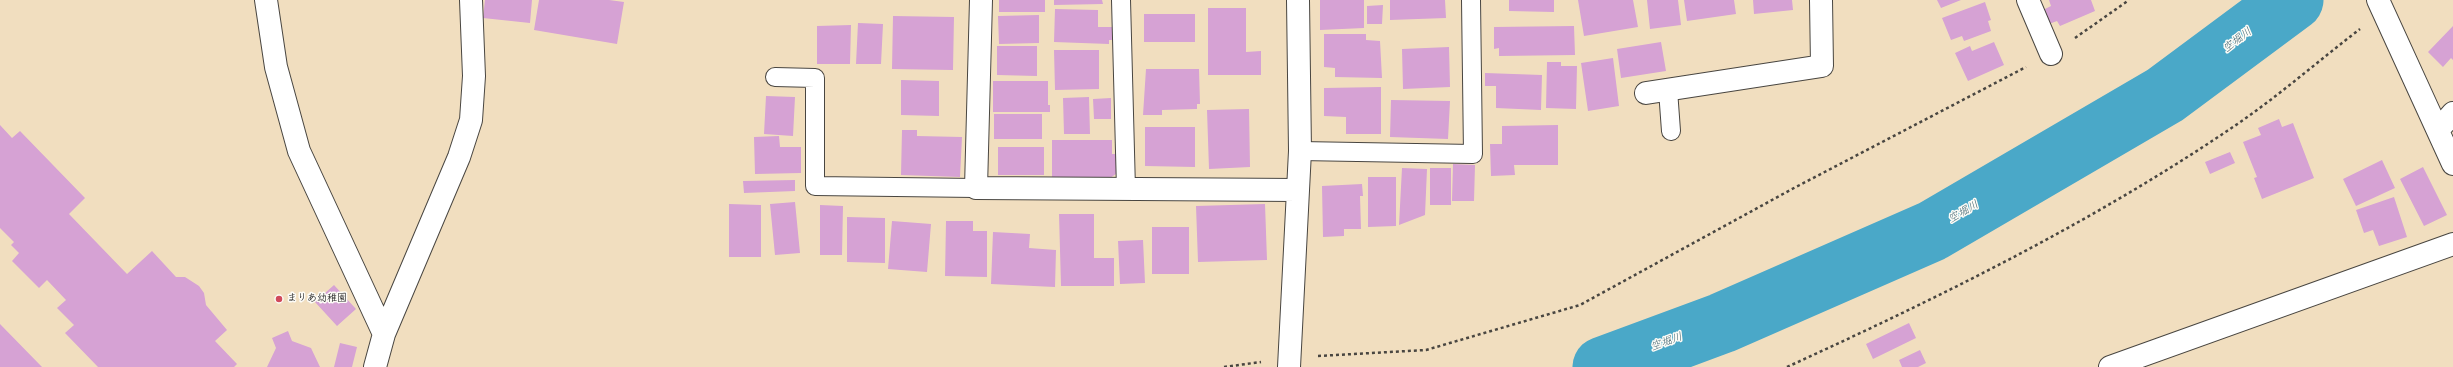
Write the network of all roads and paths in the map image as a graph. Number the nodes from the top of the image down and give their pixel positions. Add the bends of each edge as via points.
1 (266, 0) edge
2 (471, 0) edge
3 (980, 0) edge
4 (1121, 0) edge
5 (1298, 0) edge
6 (1471, 0) edge
7 (1821, 0) edge
8 (2028, 0) edge
9 (2129, 0) edge
10 (2378, 0) edge
11 (2362, 27) dead end
12 (2051, 54) junction
13 (775, 77) dead end
14 (1657, 92) joint
15 (2453, 113) edge
16 (1671, 130) dead end
17 (2438, 130) junction
18 (1300, 151) junction
19 (2453, 164) edge
20 (976, 188) junction
21 (1126, 189) junction
22 (1298, 190) junction
23 (2453, 244) edge
24 (384, 334) junction
25 (1290, 362) edge
26 (375, 367) edge
27 (1224, 367) edge
28 (1787, 367) edge
29 (2110, 367) edge

1 - 24 street via 276,67 299,151
2 - 24 street via 474,76 471,120 460,157
3 - 20 street
4 - 21 lane
5 - 18 street
6 - 18 lane via 1473,154
7 - 14 street via 1822,66
8 - 12 street
9 - 12 path
10 - 17 street
11 - 28 path via 2231,129 2066,230 1906,312
12 - 25 path via 1801,184 1580,305 1426,350
13 - 20 lane via 815,78 815,186
14 - 16 lane
15 - 17 street
17 - 19 street
18 - 22 street
20 - 21 street
21 - 22 street
22 - 25 street
23 - 29 street
24 - 26 street
25 - 27 path

